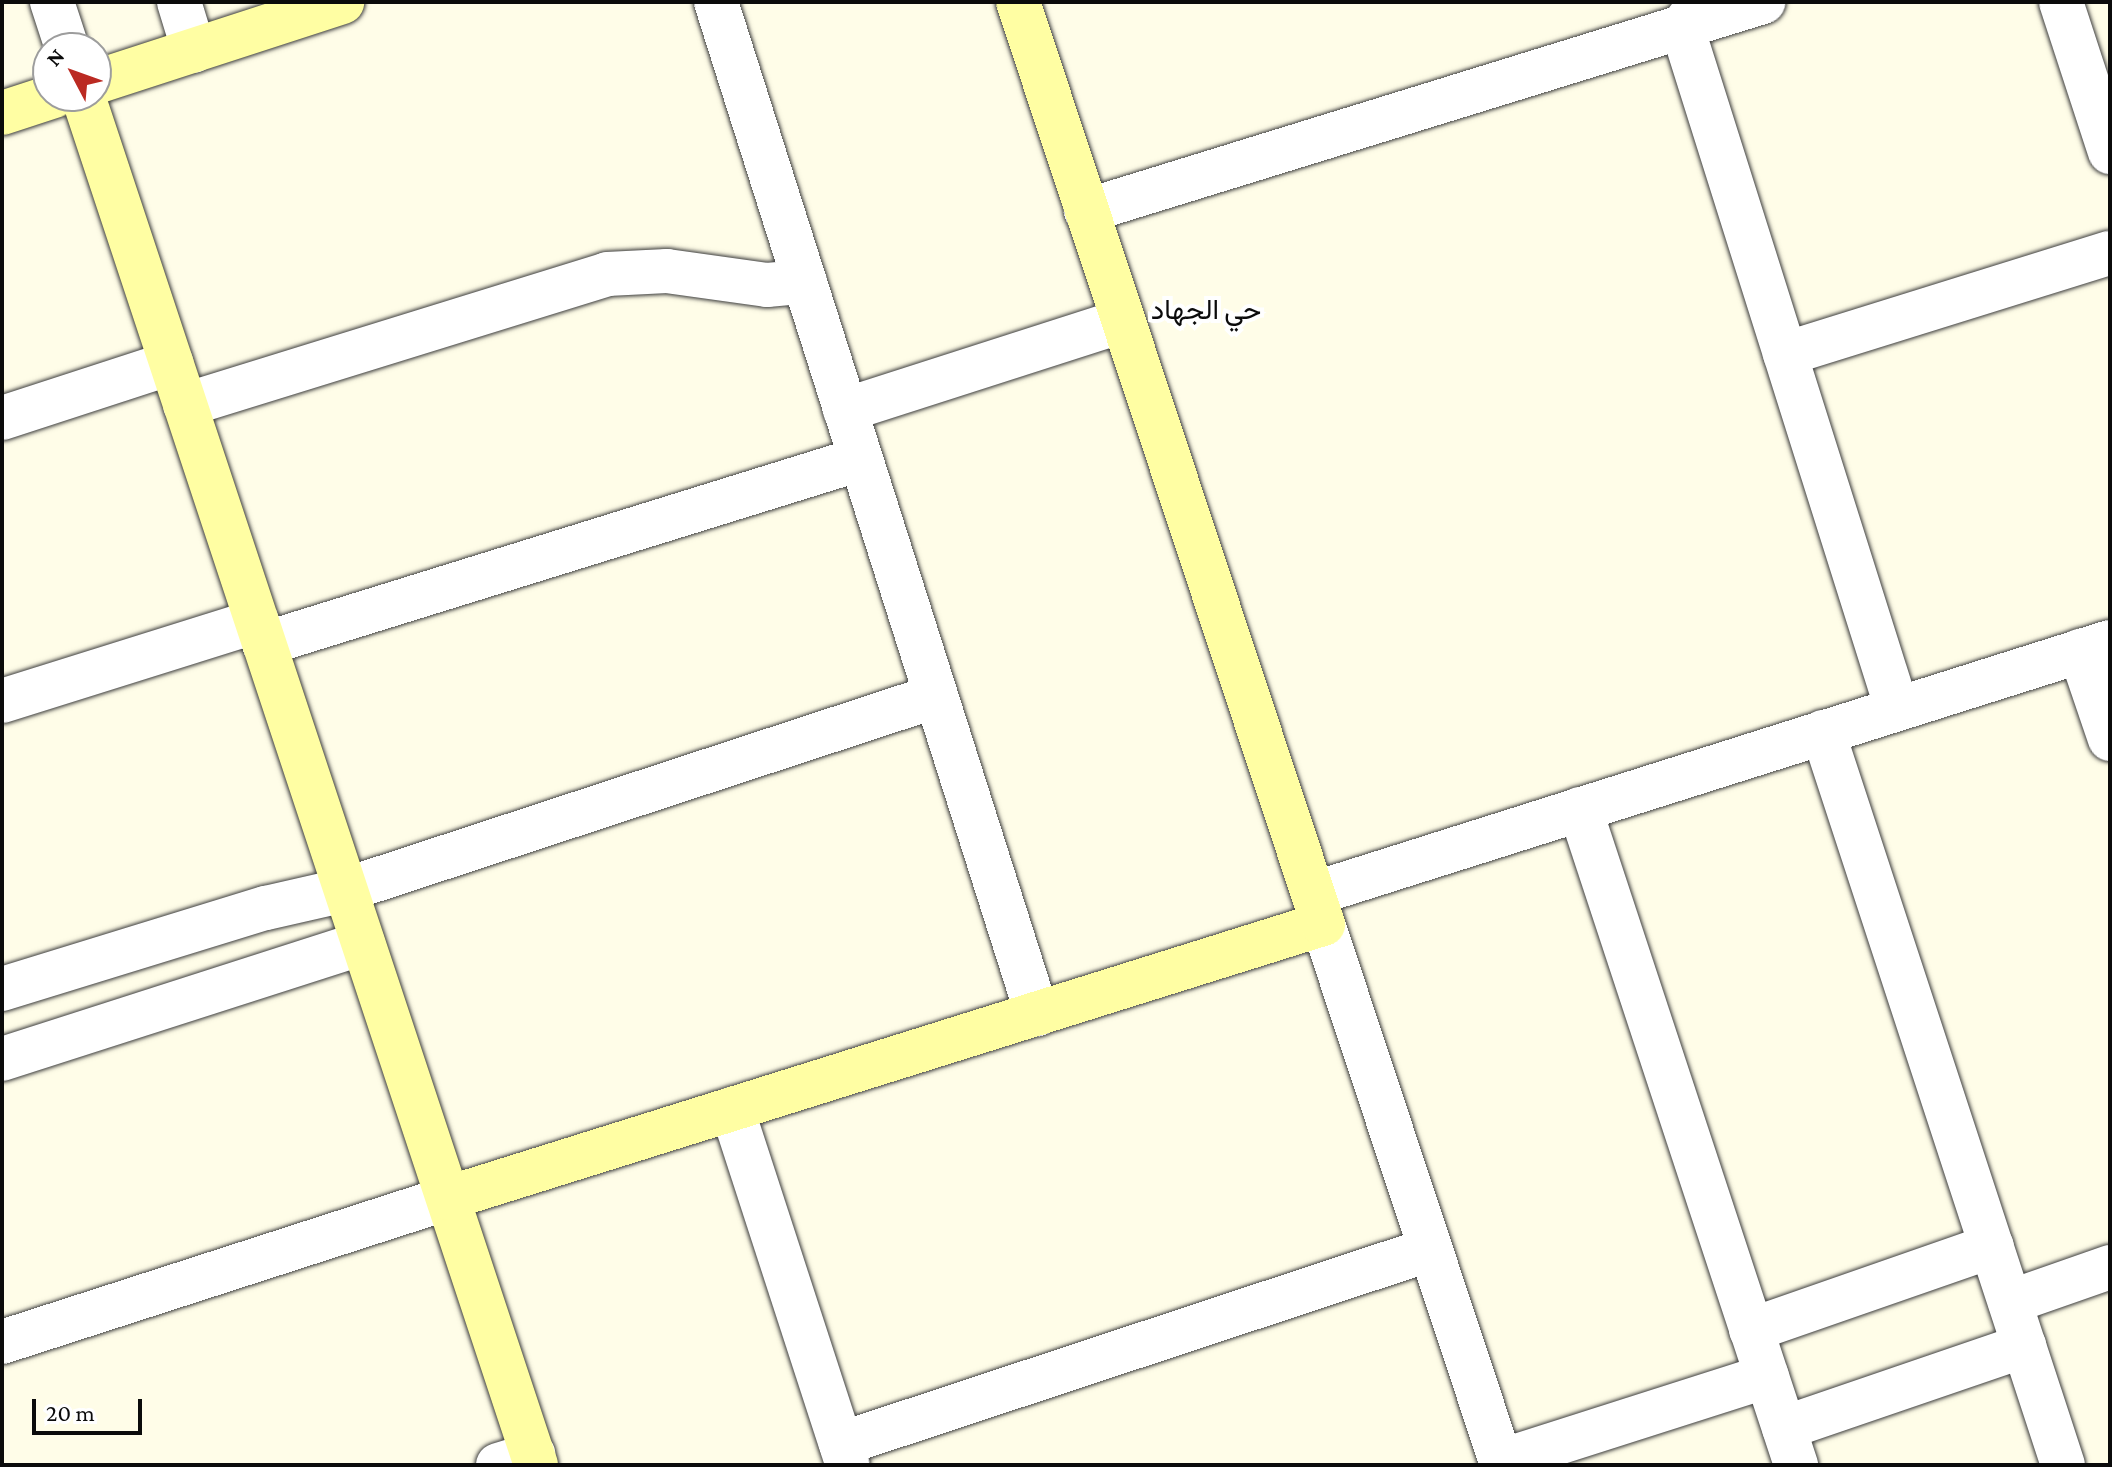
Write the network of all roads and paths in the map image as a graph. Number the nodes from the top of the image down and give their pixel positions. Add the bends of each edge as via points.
1 (52, 2) edge
2 (179, 2) edge
3 (716, 2) edge
4 (1018, 2) edge
5 (1763, 2) edge
6 (2061, 2) edge
7 (334, 4) edge
8 (1692, 14) edge
9 (62, 32) edge
10 (194, 51) junction
11 (112, 77) edge
12 (32, 103) edge
13 (88, 112) edge
14 (2, 113) edge
15 (2110, 152) edge
16 (1086, 211) junction
17 (2110, 253) edge
18 (805, 282) junction
19 (1123, 321) junction
20 (1785, 354) junction
21 (171, 363) junction
22 (185, 405) junction
23 (845, 410) junction
24 (2, 418) edge
25 (860, 459) junction
26 (261, 633) junction
27 (2095, 646) edge
28 (936, 696) junction
29 (2, 701) edge
30 (1897, 709) junction
31 (1823, 732) junction
32 (2110, 739) edge
33 (1580, 809) junction
34 (345, 890) junction
35 (1318, 909) junction
36 (363, 943) junction
37 (2, 989) edge
38 (1037, 1014) junction
39 (2, 1059) edge
40 (732, 1109) junction
41 (448, 1198) junction
42 (1992, 1246) junction
43 (1431, 1249) junction
44 (2110, 1267) edge
45 (2010, 1302) junction
46 (1751, 1330) junction
47 (2, 1342) edge
48 (2024, 1346) junction
49 (1767, 1376) junction
50 (1790, 1447) edge
51 (844, 1454) edge
52 (522, 1461) edge
53 (1502, 1463) edge
54 (2063, 1465) edge

1 - 9 street
2 - 10 street
3 - 18 street
4 - 16 street
5 - 8 street
6 - 15 street
7 - 10 street
8 - 16 street
8 - 20 street
10 - 11 street
12 - 14 street
13 - 21 street
16 - 19 street
17 - 20 street
18 - 22 street via 767,285 667,271 607,274
18 - 23 street
19 - 23 street
19 - 35 street
20 - 30 street
21 - 22 street
21 - 24 street
22 - 26 street
23 - 25 street
25 - 26 street
25 - 28 street
26 - 29 street
26 - 34 street
27 - 30 street
27 - 32 street
28 - 34 street
28 - 38 street
30 - 31 street
31 - 33 street
31 - 42 street
33 - 35 street
33 - 46 street
34 - 36 street
34 - 37 street via 266,908
35 - 38 street
35 - 43 street
36 - 39 street
36 - 41 street
38 - 40 street
40 - 41 street
40 - 51 street
41 - 47 street
41 - 52 street
42 - 45 street
42 - 46 street
43 - 51 street
43 - 53 street
44 - 45 street
45 - 48 street
46 - 49 street
48 - 50 street
48 - 54 street
49 - 50 street
49 - 53 street

